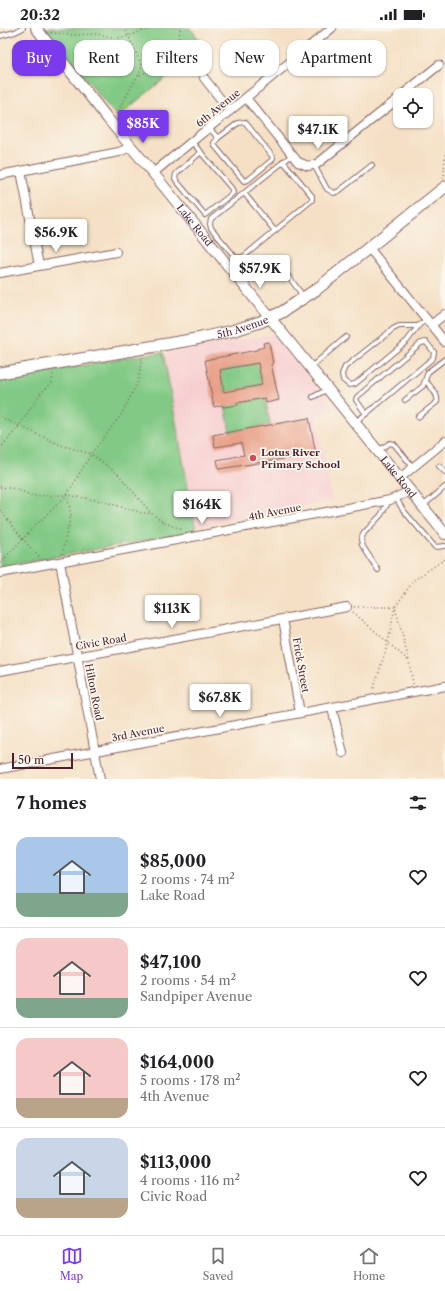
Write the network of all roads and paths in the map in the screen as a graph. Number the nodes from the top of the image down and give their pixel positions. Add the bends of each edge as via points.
1 (23, 28) edge
2 (36, 28) edge
3 (125, 28) edge
4 (151, 28) edge
5 (180, 28) edge
6 (332, 28) edge
7 (48, 34) dead end
8 (0, 36) edge
9 (128, 36) junction
10 (439, 65) dead end
11 (140, 75) junction
12 (204, 78) dead end
13 (411, 88) edge
14 (246, 98) junction
15 (393, 102) edge
16 (230, 111) junction
17 (113, 115) dead end
18 (209, 128) junction
19 (218, 138) junction
20 (192, 142) junction
21 (130, 147) junction
22 (201, 152) junction
23 (445, 153) edge
24 (292, 154) junction
25 (283, 161) junction
26 (372, 165) dead end
27 (314, 166) junction
28 (22, 171) junction
29 (153, 173) junction
30 (0, 175) edge
31 (445, 183) edge
32 (244, 193) junction
33 (275, 231) junction
34 (369, 248) junction
35 (116, 252) dead end
36 (39, 266) junction
37 (283, 269) dead end
38 (0, 273) edge
39 (304, 298) junction
40 (445, 314) edge
41 (271, 318) junction
42 (429, 322) junction
43 (418, 326) junction
44 (346, 337) dead end
45 (445, 342) edge
46 (144, 347) junction
47 (445, 359) edge
48 (51, 364) junction
49 (310, 367) junction
50 (0, 373) edge
51 (426, 381) junction
52 (328, 389) junction
53 (313, 397) dead end
54 (405, 400) dead end
55 (366, 414) junction
56 (418, 416) dead end
57 (0, 417) edge
58 (355, 423) junction
59 (20, 426) junction
60 (445, 441) edge
61 (0, 449) edge
62 (378, 451) junction
63 (91, 454) junction
64 (439, 466) dead end
65 (413, 467) junction
66 (445, 472) edge
67 (400, 478) junction
68 (0, 487) edge
69 (445, 487) edge
70 (410, 491) junction
71 (67, 495) junction
72 (393, 499) junction
73 (423, 506) junction
74 (0, 510) edge
75 (151, 513) junction
76 (185, 530) dead end
77 (445, 534) edge
78 (23, 540) junction
79 (445, 546) edge
80 (445, 559) edge
81 (60, 562) junction
82 (0, 563) edge
83 (46, 564) junction
84 (378, 570) dead end
85 (0, 573) edge
86 (348, 607) junction
87 (395, 607) junction
88 (283, 619) junction
89 (388, 643) junction
90 (77, 657) junction
91 (409, 661) junction
92 (0, 671) edge
93 (445, 686) edge
94 (414, 692) junction
95 (370, 701) junction
96 (332, 708) junction
97 (300, 713) junction
98 (95, 752) junction
99 (343, 754) dead end
100 (0, 769) edge
101 (100, 779) edge

1 - 8 lane
2 - 21 street, Lake Road
3 - 9 path
4 - 9 path
5 - 11 path via 179,38 160,66
6 - 14 street, 6th Avenue
7 - 9 path via 97,34 117,38
9 - 11 path via 141,64
10 - 13 street
11 - 17 path
12 - 16 street
14 - 16 street, 6th Avenue
14 - 24 street
15 - 27 street
16 - 18 street, 6th Avenue
18 - 19 lane
18 - 20 street, 6th Avenue
19 - 19 lane via 215,146 244,181 272,160 273,157 245,122 240,121
20 - 22 lane
20 - 29 street, 6th Avenue
21 - 28 street via 119,152
21 - 29 street, Lake Road
22 - 22 lane via 233,190 232,194 205,215 175,179 176,174
23 - 31 path
24 - 25 lane
24 - 27 street via 301,164
25 - 32 lane
25 - 33 lane via 312,198
26 - 27 lane via 334,193 327,189
28 - 30 street
28 - 36 street
29 - 41 street, Lake Road
31 - 34 main road, 5th Avenue
32 - 33 lane
32 - 33 lane via 211,219 210,224 234,257 241,258
34 - 39 main road, 5th Avenue
34 - 42 street
35 - 36 street
36 - 38 street
37 - 39 lane
39 - 41 main road, 5th Avenue
40 - 42 street
41 - 46 main road, 5th Avenue via 232,331
41 - 49 street, Lake Road
42 - 43 lane
42 - 45 street
43 - 43 lane via 407,341 355,384 350,385 343,380 345,367 393,329 399,326
44 - 49 lane
46 - 48 main road, 5th Avenue
46 - 63 path via 138,381 122,414
47 - 51 lane via 430,370
48 - 50 main road, 5th Avenue
48 - 59 path via 54,374 52,383 40,394
49 - 52 street, Lake Road
51 - 54 lane
51 - 56 lane via 438,400
52 - 53 lane
52 - 58 street, Lake Road
55 - 55 lane via 433,358 434,352 428,343 421,344 357,397 356,400
55 - 58 lane
57 - 59 path
58 - 62 street, Lake Road
59 - 61 path
59 - 63 path via 62,445
60 - 65 street
62 - 65 lane via 385,445 394,444
62 - 67 street, Lake Road
63 - 71 path
63 - 75 path via 118,474
64 - 66 lane
65 - 67 street
67 - 70 street, Lake Road
68 - 71 path via 16,489 33,496
69 - 73 lane
70 - 72 street, 4th Avenue
70 - 73 street, Lake Road
71 - 75 path
71 - 78 path
71 - 81 path via 70,514
72 - 79 lane via 435,547
72 - 81 street, 4th Avenue
72 - 84 lane via 364,533 362,539 362,545
73 - 77 street, Lake Road
74 - 78 path
75 - 76 path via 163,522
78 - 82 path
78 - 83 path
80 - 87 path via 414,580
81 - 83 street, 4th Avenue
81 - 90 street, Hilton Road
83 - 85 street, 4th Avenue
86 - 87 path
86 - 88 street, Civic Road
86 - 89 path
87 - 89 path
87 - 91 path
88 - 90 street, Civic Road
88 - 97 street, Frick Street
89 - 91 path
89 - 95 path
90 - 92 street, Civic Road
90 - 98 street, Hilton Road
91 - 94 path
93 - 94 street, 3rd Avenue
94 - 95 street, 3rd Avenue
95 - 96 street, 3rd Avenue
96 - 97 street, 3rd Avenue
96 - 99 street
97 - 98 street, 3rd Avenue
98 - 100 street, 3rd Avenue
98 - 101 street, Hilton Road

